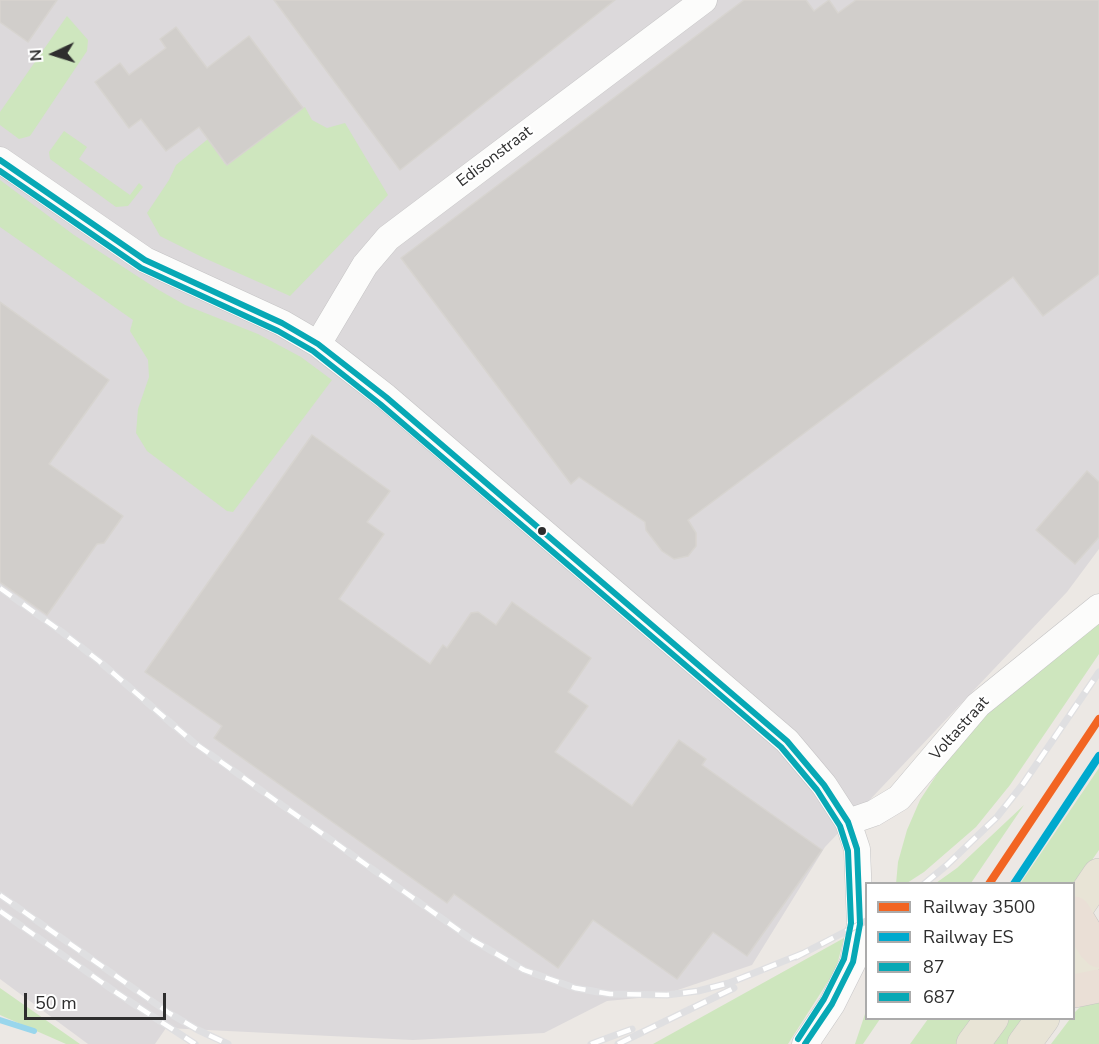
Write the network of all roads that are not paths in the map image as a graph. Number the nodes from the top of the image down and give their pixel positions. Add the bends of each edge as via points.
1 (704, 0) edge
2 (0, 160) edge
3 (318, 344) junction
4 (1099, 607) edge
5 (848, 822) junction
6 (1099, 875) edge
7 (1075, 911) edge
8 (1075, 913) edge
9 (1098, 939) edge
10 (1075, 974) edge
11 (1099, 986) edge
12 (1075, 991) edge
13 (991, 1020) edge
14 (1042, 1020) edge
15 (806, 1044) edge
16 (973, 1044) edge
17 (1024, 1044) edge

1 - 3 street, Edisonstraat via 388,238 365,265
2 - 3 street via 145,260 282,323
3 - 5 street via 787,741 824,785
4 - 5 street, Voltastraat via 978,705 899,798
5 - 15 street via 857,849 860,924 853,962
6 - 7 main road
8 - 9 highway
9 - 10 main road
11 - 12 highway
13 - 16 main road
14 - 17 main road

